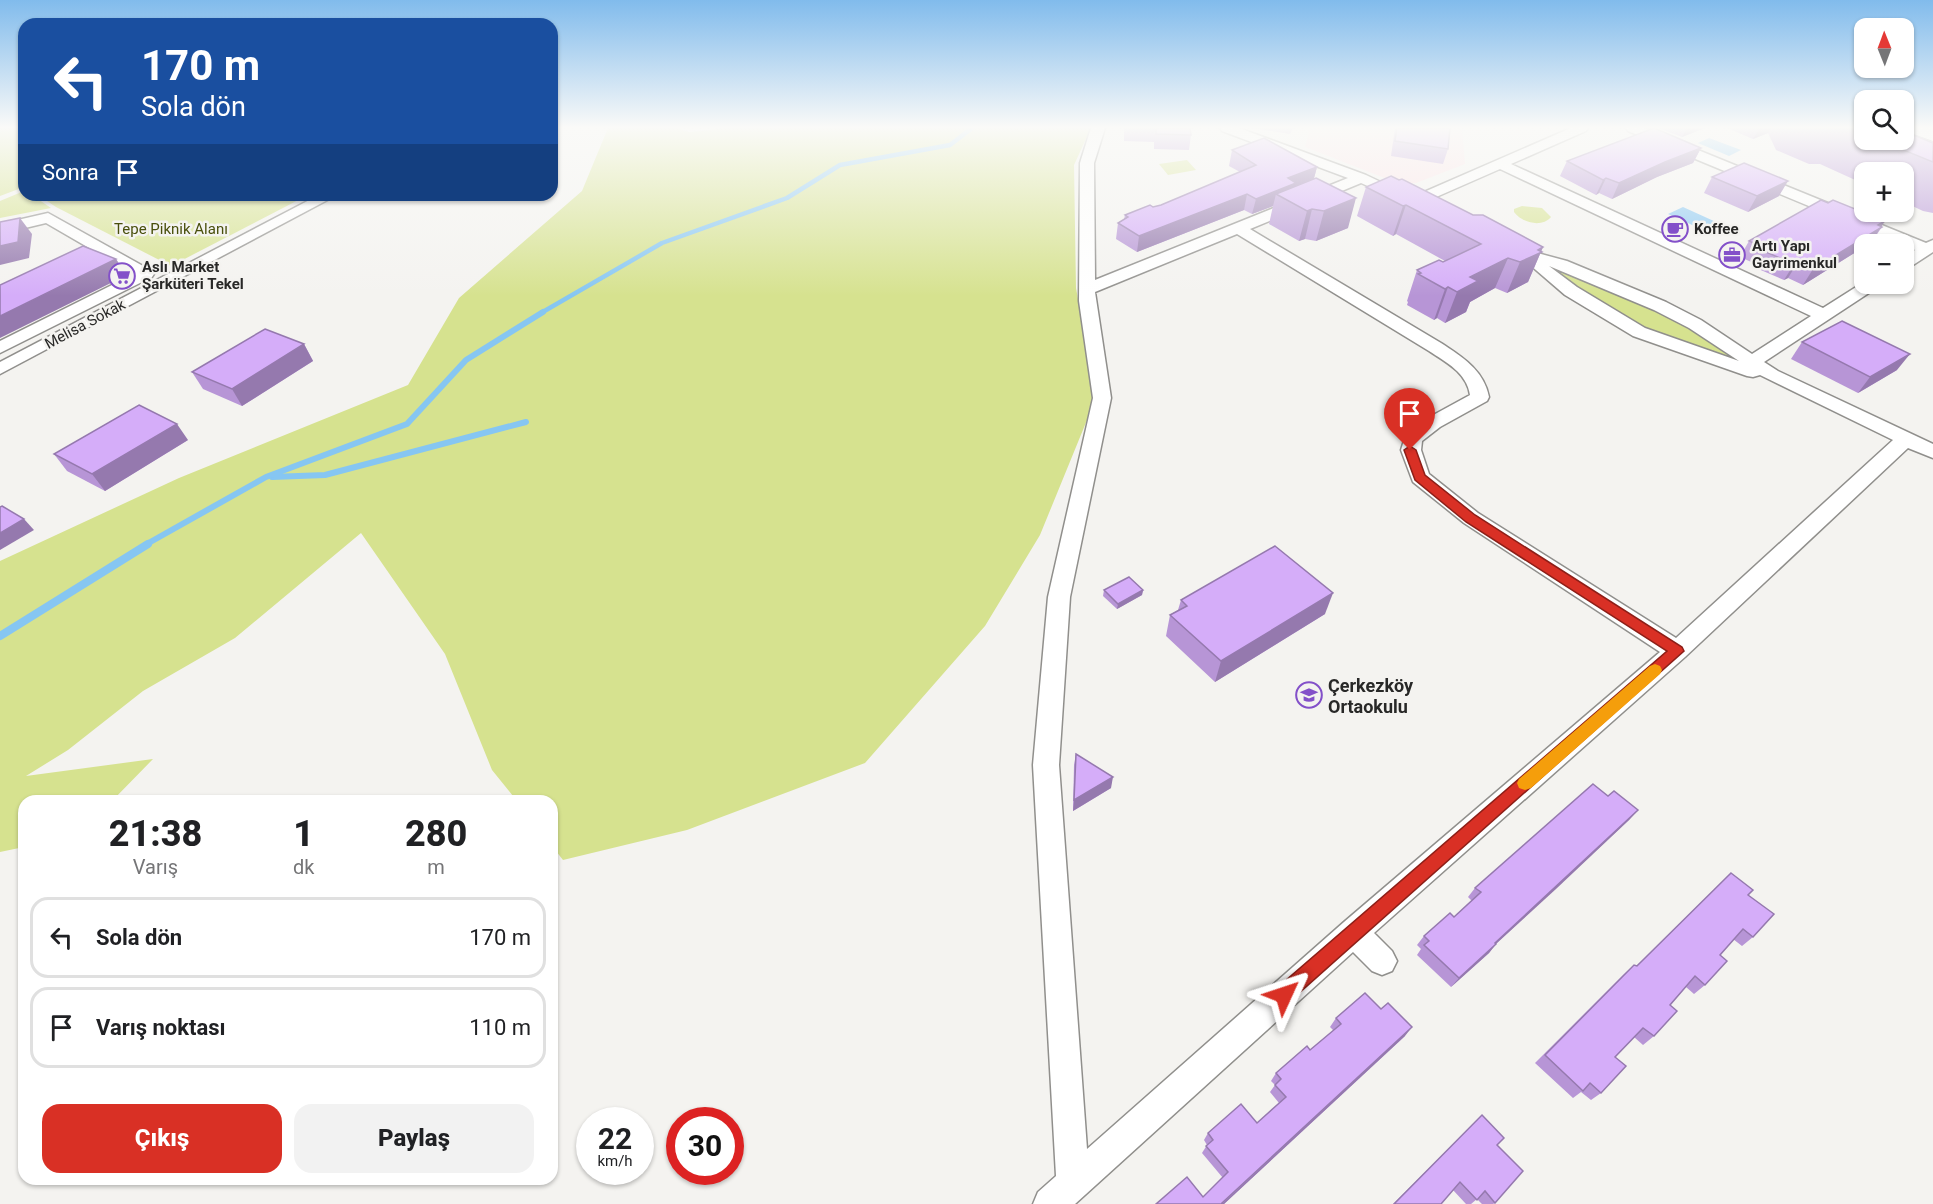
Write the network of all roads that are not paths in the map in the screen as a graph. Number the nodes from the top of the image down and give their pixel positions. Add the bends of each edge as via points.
1 (1087, 184) edge
2 (1346, 184) edge
3 (1374, 184) edge
4 (1452, 184) edge
5 (1543, 184) edge
6 (1773, 184) edge
7 (307, 201) edge
8 (319, 201) edge
9 (1413, 202) junction
10 (1428, 209) edge
11 (1238, 228) junction
12 (0, 229) edge
13 (1492, 239) edge
14 (1930, 247) edge
15 (1524, 254) junction
16 (1914, 257) edge
17 (1088, 289) junction
18 (1856, 294) edge
19 (1823, 315) junction
20 (0, 348) edge
21 (0, 360) edge
22 (1752, 362) junction
23 (0, 369) edge
24 (1772, 375) junction
25 (1906, 439) junction
26 (1933, 452) edge
27 (1677, 651) junction
28 (1354, 932) junction
29 (1382, 961) dead end
30 (1073, 1182) junction
31 (1050, 1204) edge

1 - 17 street
2 - 11 street
3 - 9 street
4 - 9 street
5 - 19 street
6 - 14 street
7 - 21 street, Melisa Sokak
8 - 23 street, Melisa Sokak
9 - 10 street
11 - 17 street
11 - 27 street via 1463,366 1479,388 1480,397 1413,438 1410,450 1420,477 1471,518
12 - 20 street via 48,218 146,274
13 - 15 street
14 - 16 street
15 - 22 street via 1561,264 1660,306
15 - 24 street via 1571,291 1639,332 1747,371
17 - 30 street via 1102,398 1059,597 1046,765
18 - 19 street
19 - 22 street
22 - 24 street
24 - 25 street
25 - 26 street
25 - 27 street
27 - 28 street
28 - 29 street
28 - 30 street
30 - 31 street

